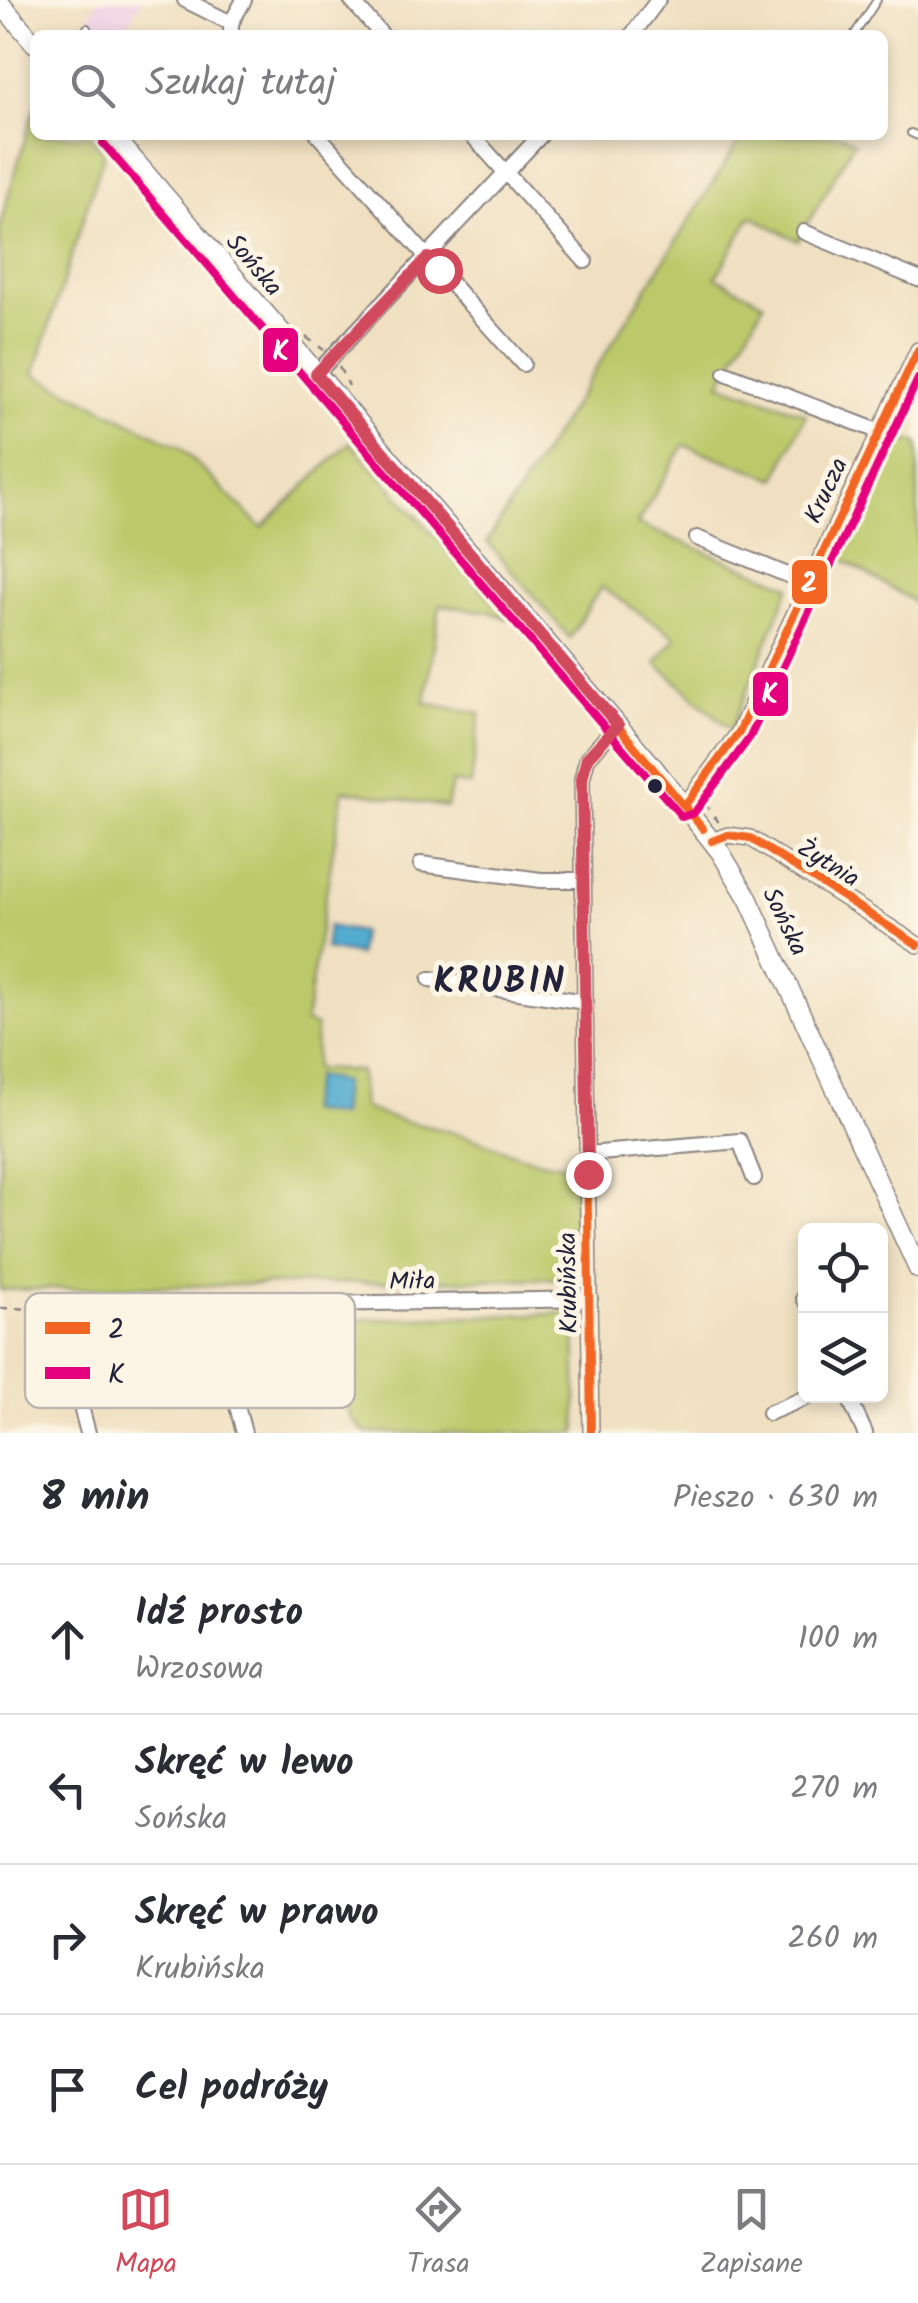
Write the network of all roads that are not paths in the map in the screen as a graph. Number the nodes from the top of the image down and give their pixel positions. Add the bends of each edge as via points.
1 (185, 0) edge
2 (244, 0) edge
3 (351, 0) edge
4 (658, 0) edge
5 (877, 0) edge
6 (0, 3) edge
7 (231, 29) edge
8 (378, 30) edge
9 (636, 30) edge
10 (857, 30) edge
11 (30, 38) edge
12 (117, 140) edge
13 (322, 140) edge
14 (477, 140) edge
15 (536, 140) edge
16 (506, 172) junction
17 (804, 232) dead end
18 (428, 258) junction
19 (585, 261) dead end
20 (918, 279) edge
21 (918, 350) edge
22 (523, 364) dead end
23 (726, 373) dead end
24 (316, 374) junction
25 (878, 431) junction
26 (696, 538) dead end
27 (808, 582) junction
28 (618, 725) junction
29 (686, 805) junction
30 (712, 842) junction
31 (421, 864) dead end
32 (584, 880) junction
33 (918, 945) edge
34 (430, 979) dead end
35 (586, 1002) junction
36 (588, 1154) junction
37 (754, 1178) dead end
38 (918, 1269) edge
39 (590, 1298) junction
40 (355, 1303) edge
41 (798, 1401) edge
42 (851, 1403) edge
43 (82, 1408) edge
44 (238, 1408) edge
45 (770, 1413) dead end
46 (88, 1433) edge
47 (244, 1433) edge
48 (590, 1433) edge
49 (864, 1433) edge

1 - 7 street
2 - 7 street
3 - 8 street
4 - 9 street
5 - 10 lane
6 - 11 street
12 - 24 street, Sońska
13 - 18 street
14 - 16 street
15 - 16 street
16 - 18 street
16 - 19 street
17 - 20 street
18 - 22 street
18 - 24 street
21 - 25 street, Krucza
23 - 25 street
24 - 28 street, Sońska
25 - 27 street, Krucza
26 - 27 street
27 - 29 street, Krucza via 739,732
28 - 29 street, Sońska
28 - 32 street, Krubińska via 584,768
29 - 30 street, Sońska
30 - 33 street, Żytnia via 728,834 750,838
30 - 38 street, Sońska via 748,898
31 - 32 street
32 - 35 street, Krubińska
34 - 35 street
35 - 36 street, Krubińska
36 - 37 street via 740,1140
36 - 39 street, Krubińska
39 - 40 street, Miła
39 - 48 street, Krubińska
41 - 45 street
42 - 49 street
43 - 46 street, Miła
44 - 47 street

